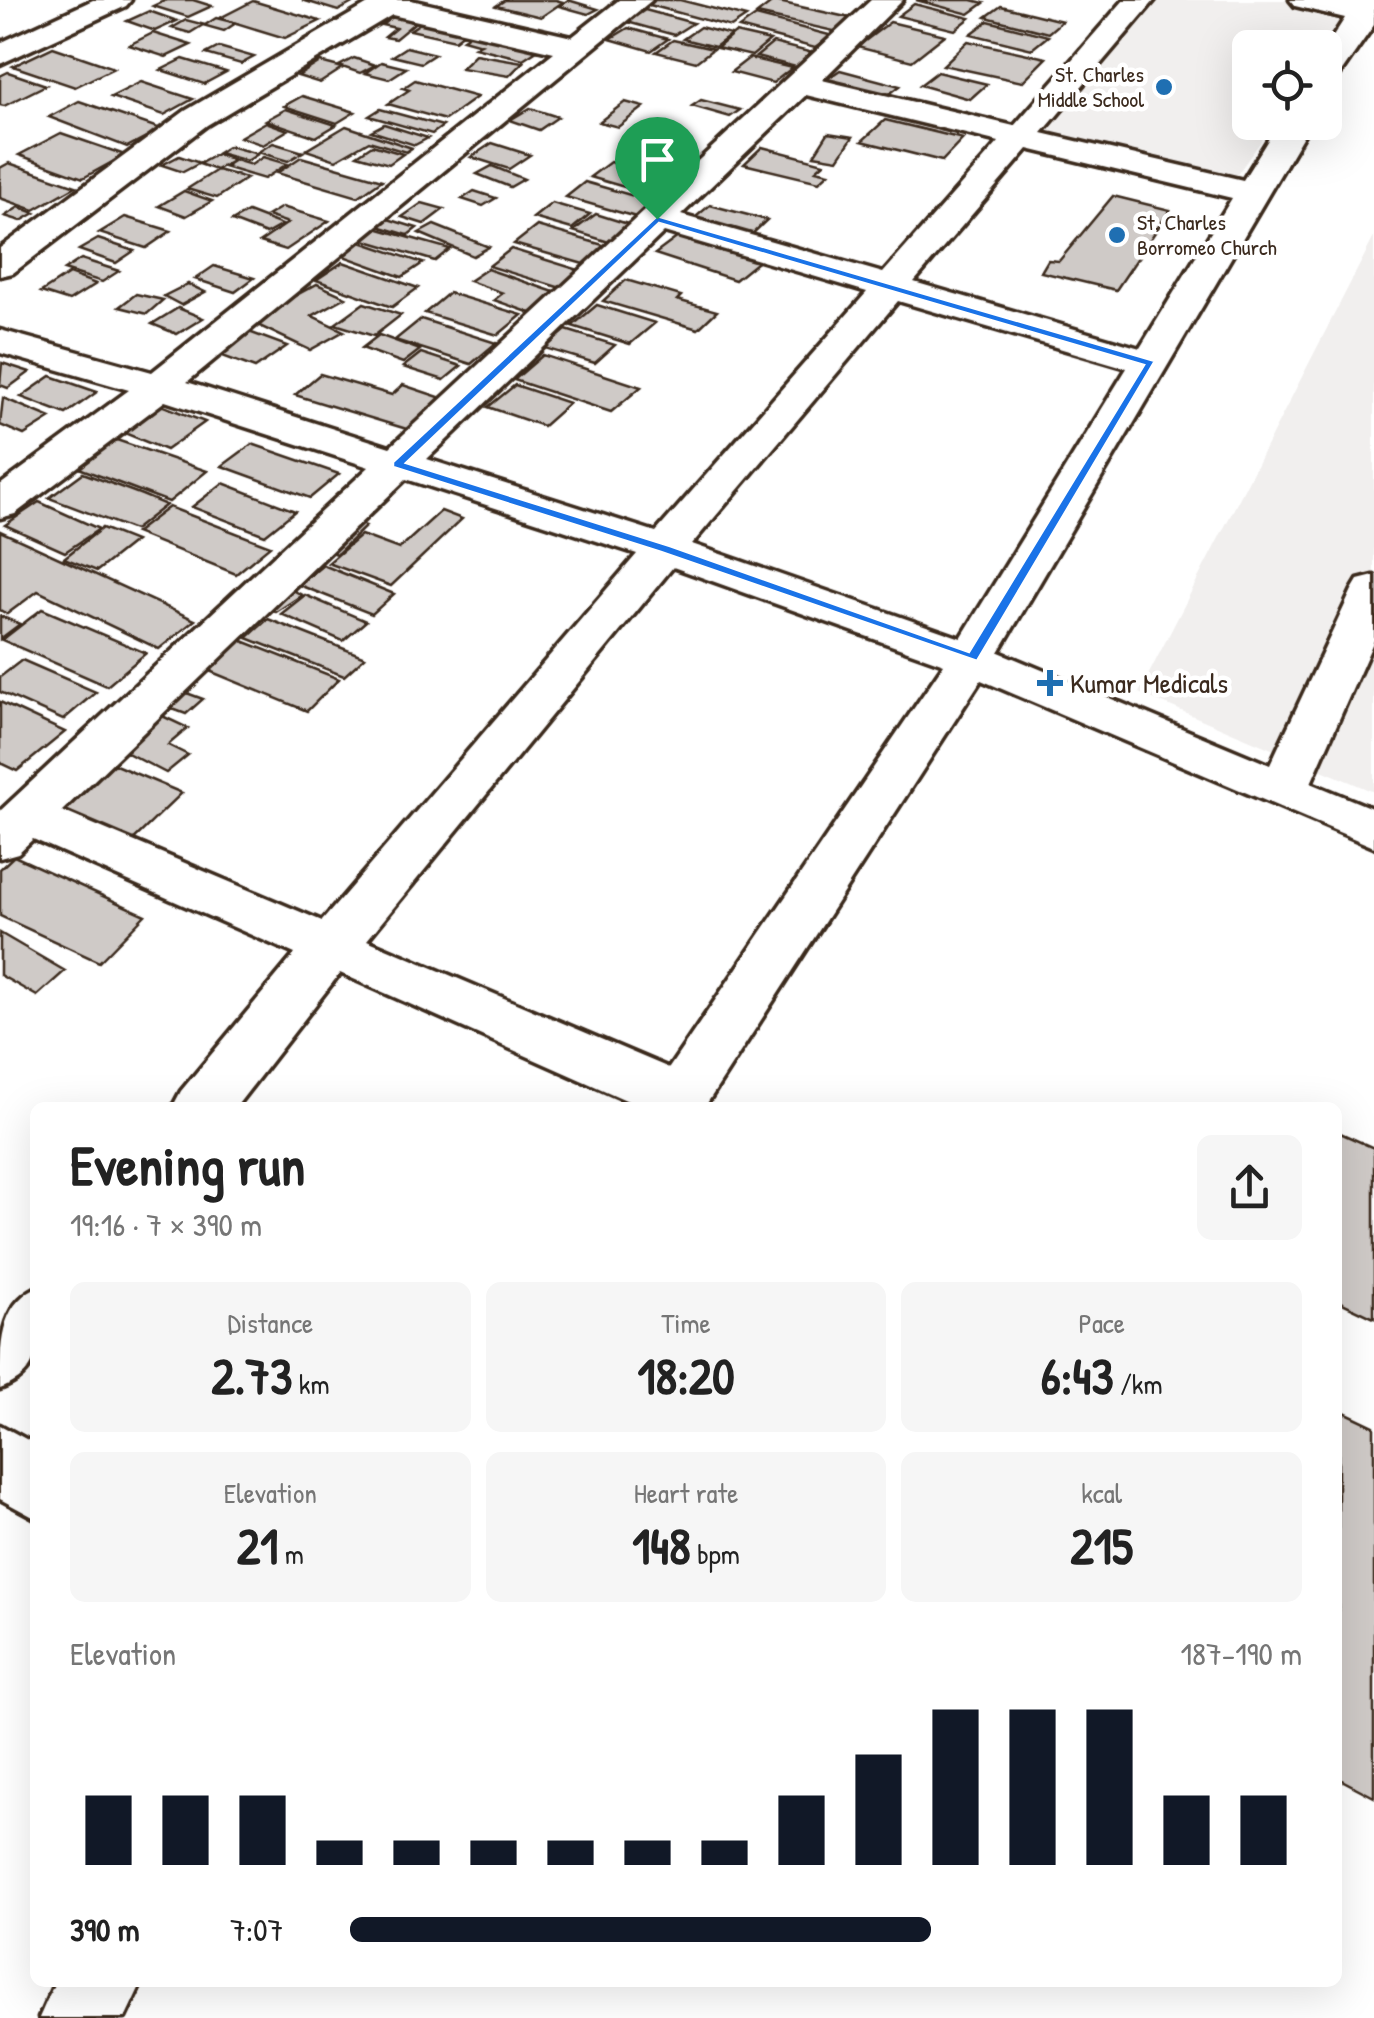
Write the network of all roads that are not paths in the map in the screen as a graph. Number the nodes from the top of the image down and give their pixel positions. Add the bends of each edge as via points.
1 (116, 0) edge
2 (638, 0) edge
3 (888, 0) edge
4 (1140, 0) edge
5 (1304, 0) edge
6 (391, 2) edge
7 (1369, 10) edge
8 (574, 48) junction
9 (1342, 49) edge
10 (0, 55) edge
11 (800, 84) junction
12 (1022, 136) junction
13 (1284, 140) edge
14 (1253, 193) junction
15 (657, 219) junction
16 (0, 266) edge
17 (893, 285) junction
18 (0, 341) edge
19 (1150, 363) junction
20 (159, 386) junction
21 (397, 464) junction
22 (0, 505) edge
23 (665, 549) junction
24 (1374, 590) edge
25 (972, 658) junction
26 (1282, 790) junction
27 (13, 827) edge
28 (1374, 828) edge
29 (328, 948) junction
30 (206, 1102) edge
31 (676, 1102) edge
32 (30, 1322) edge
33 (0, 1360) edge
34 (0, 1456) edge
35 (30, 1482) edge
36 (99, 1987) edge
37 (79, 2018) edge

1 - 10 street
2 - 8 street
3 - 11 street
4 - 12 street
5 - 7 street
6 - 8 street
6 - 16 street via 196,118
7 - 9 street
8 - 20 street
11 - 12 street
11 - 15 street
12 - 14 street
12 - 17 street
13 - 14 street
14 - 19 street
15 - 17 street
15 - 21 street
17 - 19 street
17 - 23 street
18 - 20 street
19 - 25 street
20 - 21 street
20 - 22 street
21 - 23 street
21 - 27 street
23 - 25 street
23 - 29 street
24 - 26 street
25 - 26 street
25 - 31 street
26 - 28 street
27 - 29 street
29 - 30 street
29 - 31 street
32 - 33 street
34 - 35 street
36 - 37 street

